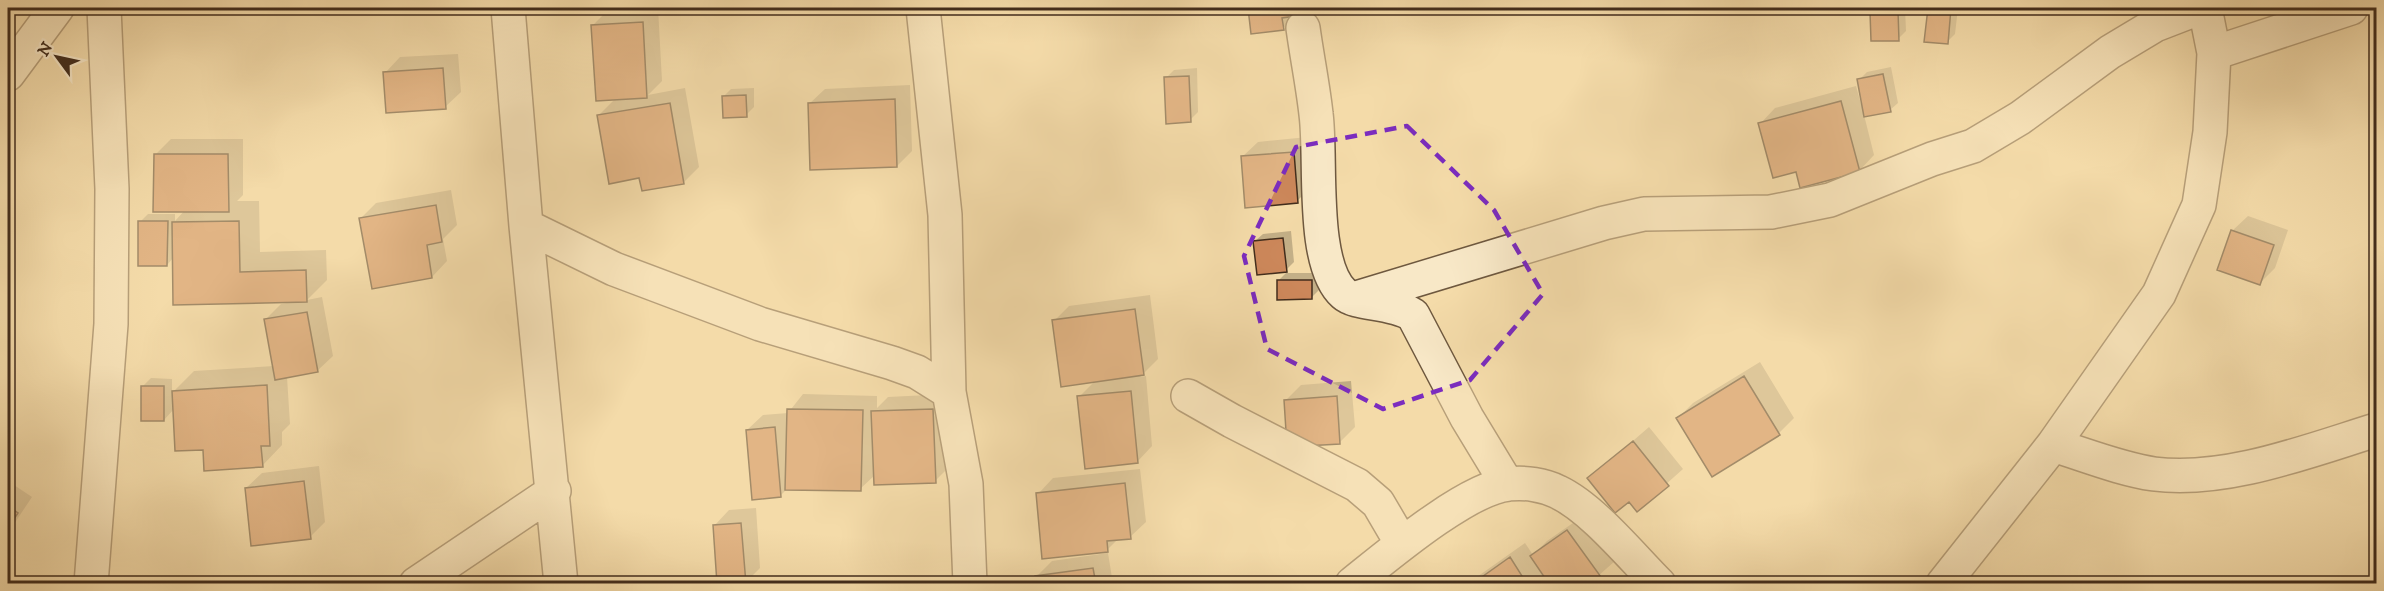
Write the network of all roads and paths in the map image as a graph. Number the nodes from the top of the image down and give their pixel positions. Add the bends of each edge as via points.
1 (57, 8) edge
2 (104, 8) edge
3 (508, 8) edge
4 (922, 8) edge
5 (2199, 8) edge
6 (2205, 8) edge
7 (2351, 8) edge
8 (1303, 28) dead end
9 (2214, 53) junction
10 (8, 74) edge
11 (526, 226) junction
12 (1353, 299) junction
13 (950, 392) junction
14 (1188, 396) dead end
15 (2376, 430) edge
16 (2053, 445) junction
17 (1507, 484) junction
18 (554, 491) junction
19 (1401, 544) junction
20 (91, 584) edge
21 (416, 584) edge
22 (561, 584) edge
23 (970, 584) edge
24 (1352, 584) edge
25 (1659, 584) edge
26 (1943, 584) edge

1 - 10 street
2 - 20 street via 111,324
3 - 11 street
4 - 13 street via 945,214
5 - 12 street via 2155,25 2110,52 1995,135 1830,200 1771,212 1644,214 1506,251
6 - 9 street
7 - 9 street
8 - 12 street via 1316,116 1320,225 1337,287
9 - 16 street via 2210,132 2199,205 2159,294
11 - 13 street via 614,269 760,324 917,372
11 - 18 street
12 - 17 street via 1396,305 1413,315
13 - 23 street via 966,483
14 - 19 street via 1357,484 1378,503
15 - 16 street via 2288,457 2211,474 2153,474
16 - 26 street
17 - 19 street via 1479,493
17 - 25 street via 1547,487 1572,500
18 - 21 street
18 - 22 street
19 - 24 street

